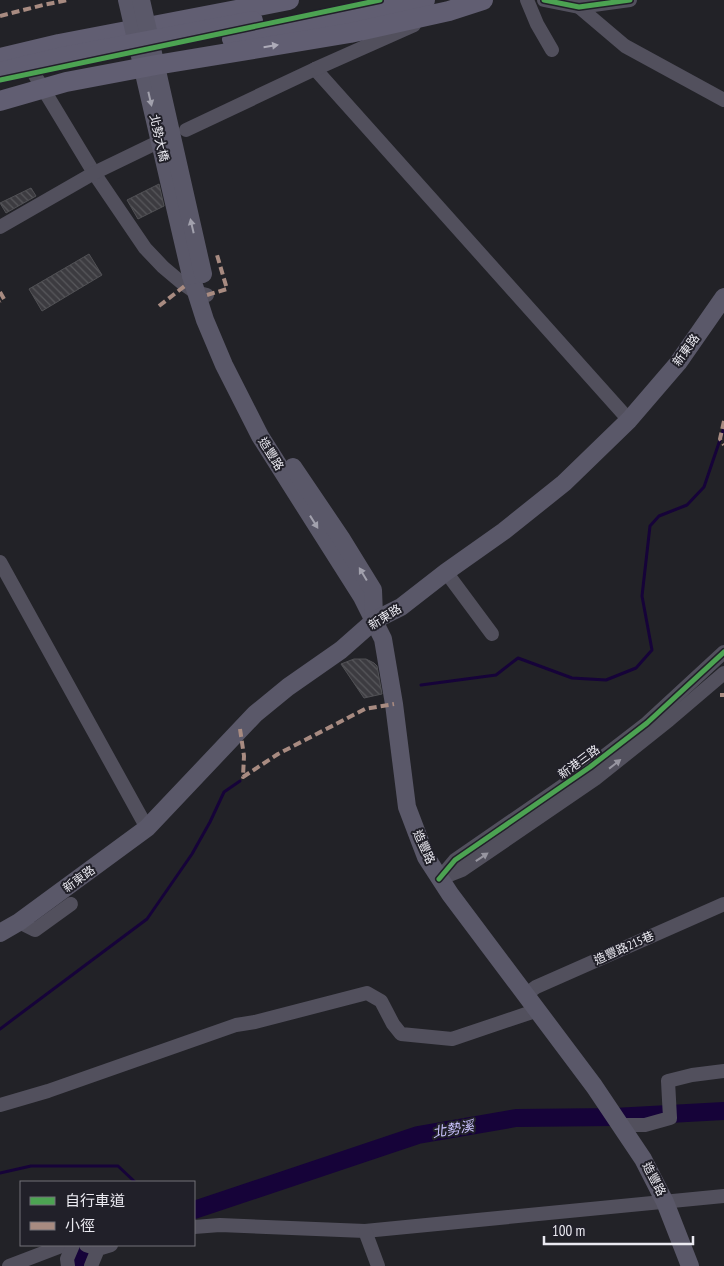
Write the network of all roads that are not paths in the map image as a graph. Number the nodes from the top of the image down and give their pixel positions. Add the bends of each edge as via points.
1 (127, 0) edge
2 (141, 0) edge
3 (290, 0) edge
4 (364, 0) edge
5 (380, 0) edge
6 (426, 0) edge
7 (472, 0) edge
8 (483, 0) edge
9 (527, 0) edge
10 (544, 0) edge
11 (630, 0) edge
12 (579, 7) junction
13 (140, 29) junction
14 (552, 50) dead end
15 (0, 58) edge
16 (149, 67) junction
17 (314, 69) junction
18 (0, 72) edge
19 (33, 72) junction
20 (0, 80) edge
21 (0, 86) edge
22 (0, 100) edge
23 (724, 100) edge
24 (186, 130) dead end
25 (154, 144) dead end
26 (94, 173) junction
27 (0, 228) edge
28 (199, 284) junction
29 (724, 297) edge
30 (629, 420) junction
31 (0, 562) edge
32 (446, 572) junction
33 (375, 620) junction
34 (492, 634) dead end
35 (724, 652) edge
36 (704, 670) junction
37 (724, 673) edge
38 (717, 689) junction
39 (147, 828) junction
40 (439, 879) junction
41 (71, 904) dead end
42 (724, 904) edge
43 (19, 922) junction
44 (0, 932) edge
45 (525, 995) junction
46 (538, 1010) junction
47 (724, 1071) edge
48 (0, 1105) edge
49 (620, 1125) junction
50 (724, 1196) edge
51 (665, 1202) junction
52 (195, 1227) edge
53 (365, 1231) junction
54 (98, 1247) edge
55 (69, 1252) edge
56 (9, 1266) edge
57 (91, 1266) edge
58 (378, 1266) edge
59 (690, 1266) edge

1 - 13 main road, 北勢大橋, bridge
2 - 13 main road, 北勢大橋, bridge
3 - 13 highway
4 - 18 highway, bridge via 62,57
5 - 19 street
6 - 21 highway, bridge
7 - 17 street
16 -> 8 highway, bridge via 350,33
9 - 14 street
10 - 12 street
11 - 12 street
12 - 23 street via 625,46
13 - 15 highway
13 - 16 main road, 北勢大橋, bridge
16 - 22 highway, bridge via 66,82
16 - 28 main road, 北勢大橋, bridge
17 - 24 street
17 - 30 street
19 - 20 street
19 - 26 street
25 - 26 street
26 - 27 street
26 - 28 street via 145,248 163,267
28 - 33 main road, 造豐路 via 233,361 269,430 373,590
29 - 30 main road, 新東路 via 678,363
30 - 32 main road, 新東路 via 564,483
31 - 39 street
32 - 33 main road, 新東路 via 401,608
32 - 34 street
33 - 39 main road, 新東路 via 341,650 288,686 255,714
33 - 40 main road, 造豐路 via 383,639 407,807 426,857
35 - 36 street, 新港三路
36 - 38 street
36 - 40 street, 新港三路 via 640,729 455,860
37 - 38 street, 新港三路
40 -> 38 street, 新港三路 via 462,870 594,780
39 - 43 main road, 新東路
40 - 45 main road, 造豐路
41 - 43 street via 35,930
42 - 45 street, 造豐路215巷 via 536,987
43 - 44 main road, 新東路
45 - 46 main road, 造豐路
46 - 48 street via 452,1039 401,1034 392,1024 381,1001 367,993 236,1024
46 - 49 main road, 造豐路
47 - 49 street via 692,1074 668,1081 670,1118
49 - 51 main road, 造豐路 via 644,1159
50 - 51 street
51 - 53 street
51 - 59 main road, 造豐路
52 - 53 street via 220,1225
53 - 58 street
54 - 57 street
55 - 56 street

